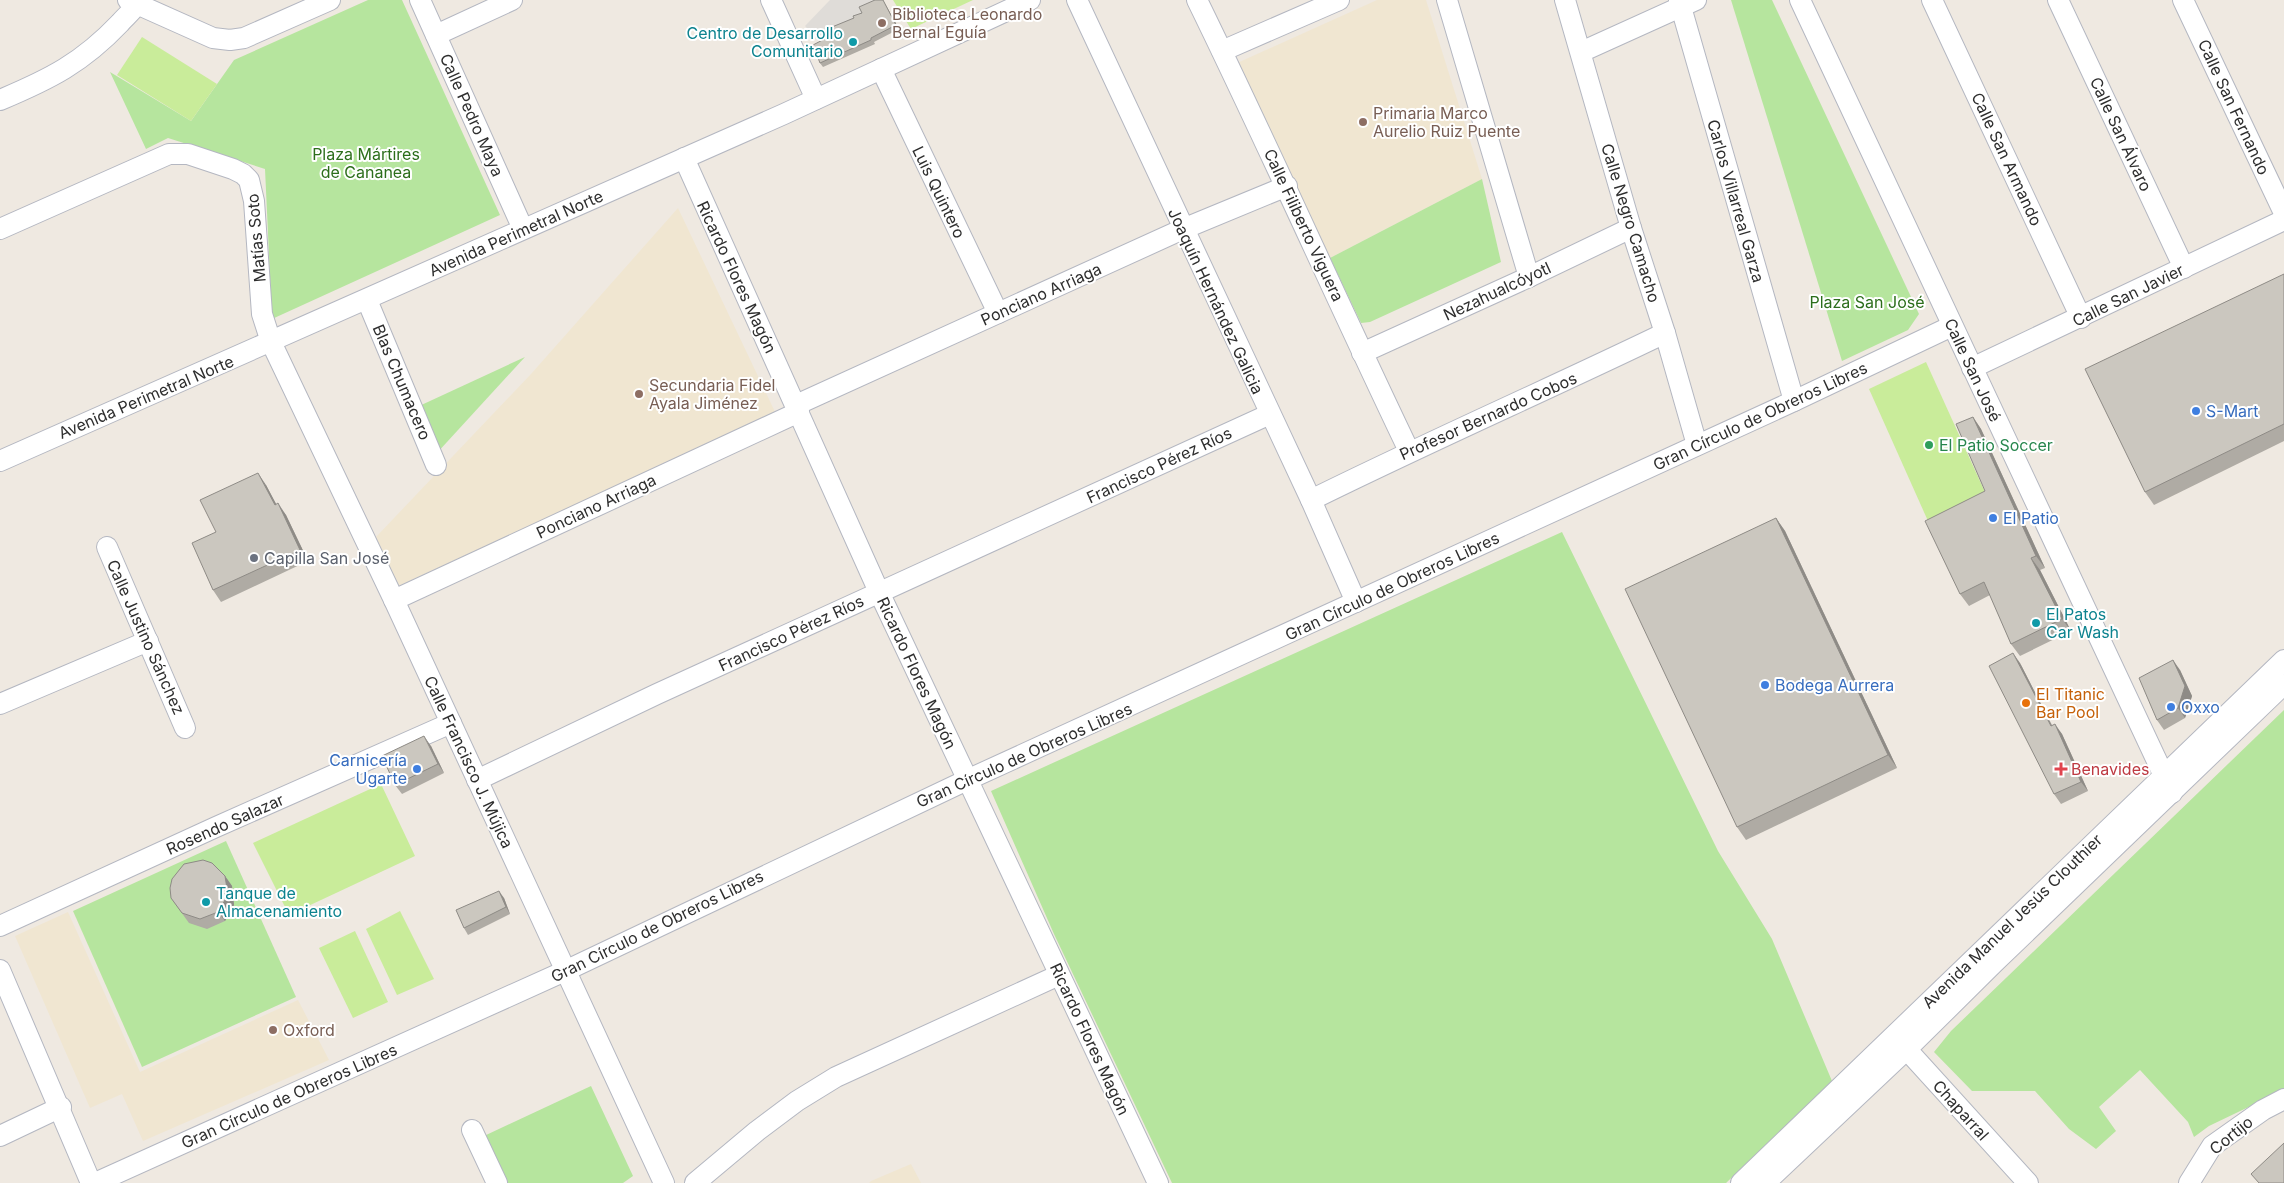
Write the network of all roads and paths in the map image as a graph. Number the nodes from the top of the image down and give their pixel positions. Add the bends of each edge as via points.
1 (330, 0) edge
2 (420, 0) edge
3 (512, 0) edge
4 (771, 0) edge
5 (1077, 0) edge
6 (1197, 0) edge
7 (1339, 0) edge
8 (1448, 0) edge
9 (1565, 0) edge
10 (1800, 0) edge
11 (1932, 0) edge
12 (2058, 0) edge
13 (2183, 0) edge
14 (135, 1) edge
15 (1022, 1) edge
16 (1685, 2) edge
17 (436, 35) junction
18 (1222, 51) junction
19 (1581, 52) junction
20 (881, 70) junction
21 (816, 99) junction
22 (0, 100) edge
23 (684, 158) junction
24 (1287, 186) junction
25 (2284, 213) edge
26 (2284, 220) edge
27 (1630, 228) junction
28 (0, 229) edge
29 (523, 229) junction
30 (1183, 229) junction
31 (2184, 268) junction
32 (1529, 277) junction
33 (367, 300) junction
34 (998, 313) junction
35 (2082, 318) junction
36 (1952, 326) junction
37 (1665, 333) junction
38 (272, 342) junction
39 (1362, 353) junction
40 (1972, 368) junction
41 (1794, 401) junction
42 (797, 409) junction
43 (1270, 414) junction
44 (1697, 445) junction
45 (1410, 451) junction
46 (0, 461) edge
47 (436, 465) dead end
48 (1311, 500) junction
49 (107, 547) dead end
50 (879, 592) junction
51 (394, 600) junction
52 (1356, 602) junction
53 (148, 641) junction
54 (2284, 660) edge
55 (2284, 684) edge
56 (0, 704) edge
57 (451, 723) junction
58 (186, 728) dead end
59 (478, 780) junction
60 (968, 780) junction
61 (2167, 785) junction
62 (0, 926) edge
63 (0, 970) edge
64 (565, 971) junction
65 (1059, 975) junction
66 (8, 1012) edge
67 (1900, 1043) junction
68 (2284, 1099) edge
69 (60, 1107) junction
70 (472, 1130) dead end
71 (0, 1136) edge
72 (91, 1183) edge
73 (95, 1183) edge
74 (497, 1183) edge
75 (664, 1183) edge
76 (694, 1183) edge
77 (1158, 1183) edge
78 (1741, 1183) edge
79 (1765, 1183) edge
80 (2028, 1183) edge
81 (2189, 1183) edge

1 - 14 street via 244,38 230,40 213,38
2 - 17 street, Calle Pedro Maya
3 - 17 street
4 - 21 street
5 - 30 street, Joaquín Hernández Galicia
6 - 18 street, Calle Filiberto Viguera
7 - 18 street
8 - 32 street
9 - 19 street, Calle Negro Camacho
10 - 36 street, Calle San José
11 - 35 street, Calle San Armando
12 - 31 street, Calle San Álvaro
13 - 25 street, Calle San Fernando
14 - 22 street via 102,42 81,59 60,73
15 - 20 street, Avenida Perimetral Norte
16 - 19 street
16 - 41 street, Carlos Villarreal Garza
17 - 29 street, Calle Pedro Maya
18 - 24 street, Calle Filiberto Viguera
19 - 27 street, Calle Negro Camacho
20 - 21 street, Avenida Perimetral Norte
20 - 34 street, Luis Quintero
21 - 23 street, Avenida Perimetral Norte
23 - 29 street, Avenida Perimetral Norte
23 - 42 street, Ricardo Flores Magón
24 - 30 street, Ponciano Arriaga
24 - 39 street, Calle Filiberto Viguera
26 - 31 street, Calle San Javier
27 - 32 street, Nezahualcóyotl
27 - 37 street, Calle Negro Camacho
28 - 38 street, Matías Soto via 169,154 178,152 233,169 249,180 254,201 262,314
29 - 33 street, Avenida Perimetral Norte
30 - 34 street, Ponciano Arriaga
30 - 43 street, Joaquín Hernández Galicia
31 - 35 street, Calle San Javier
32 - 39 street, Nezahualcóyotl
33 - 38 street, Avenida Perimetral Norte
33 - 47 street, Blas Chumacero
34 - 42 street, Ponciano Arriaga
35 - 40 street, Calle San Javier
36 - 40 street, Calle San José
36 - 41 street, Gran Círculo de Obreros Libres
37 - 44 street, Calle Negro Camacho
37 - 45 street, Profesor Bernardo Cobos via 1535,396
38 - 46 street, Avenida Perimetral Norte
38 - 51 street, Calle Francisco J. Mújica
39 - 45 street, Calle Filiberto Viguera
40 - 61 street, Calle San José
41 - 44 street, Gran Círculo de Obreros Libres
42 - 50 street, Ricardo Flores Magón
42 - 51 street, Ponciano Arriaga
43 - 48 street, Joaquín Hernández Galicia
43 - 50 street, Francisco Pérez Ríos
44 - 52 street, Gran Círculo de Obreros Libres
45 - 48 street, Profesor Bernardo Cobos
48 - 52 street, Joaquín Hernández Galicia
49 - 53 street, Calle Justino Sánchez
50 - 59 street, Francisco Pérez Ríos
50 - 60 street, Ricardo Flores Magón
51 - 57 street, Calle Francisco J. Mújica
52 - 60 street, Gran Círculo de Obreros Libres
53 - 56 street
53 - 58 street, Calle Justino Sánchez
54 - 61 street, Avenida Manuel Jesús Clouthier
55 - 61 street, Avenida Manuel Jesús Clouthier
57 - 59 street, Calle Francisco J. Mújica
57 - 62 street, Rosendo Salazar
59 - 64 street, Calle Francisco J. Mújica
60 - 64 street, Gran Círculo de Obreros Libres
60 - 65 street, Ricardo Flores Magón
61 - 67 street, Avenida Manuel Jesús Clouthier via 1994,963
63 - 66 street
64 - 73 street, Gran Círculo de Obreros Libres
64 - 75 street, Calle Francisco J. Mújica
65 - 76 street via 836,1077 797,1101
65 - 77 street, Ricardo Flores Magón
66 - 69 street
67 - 78 street, Avenida Manuel Jesús Clouthier
67 - 79 street, Avenida Manuel Jesús Clouthier
67 - 80 street, Chaparral
68 - 81 street, Cortijo via 2212,1146
69 - 71 street
69 - 72 street
70 - 74 street

